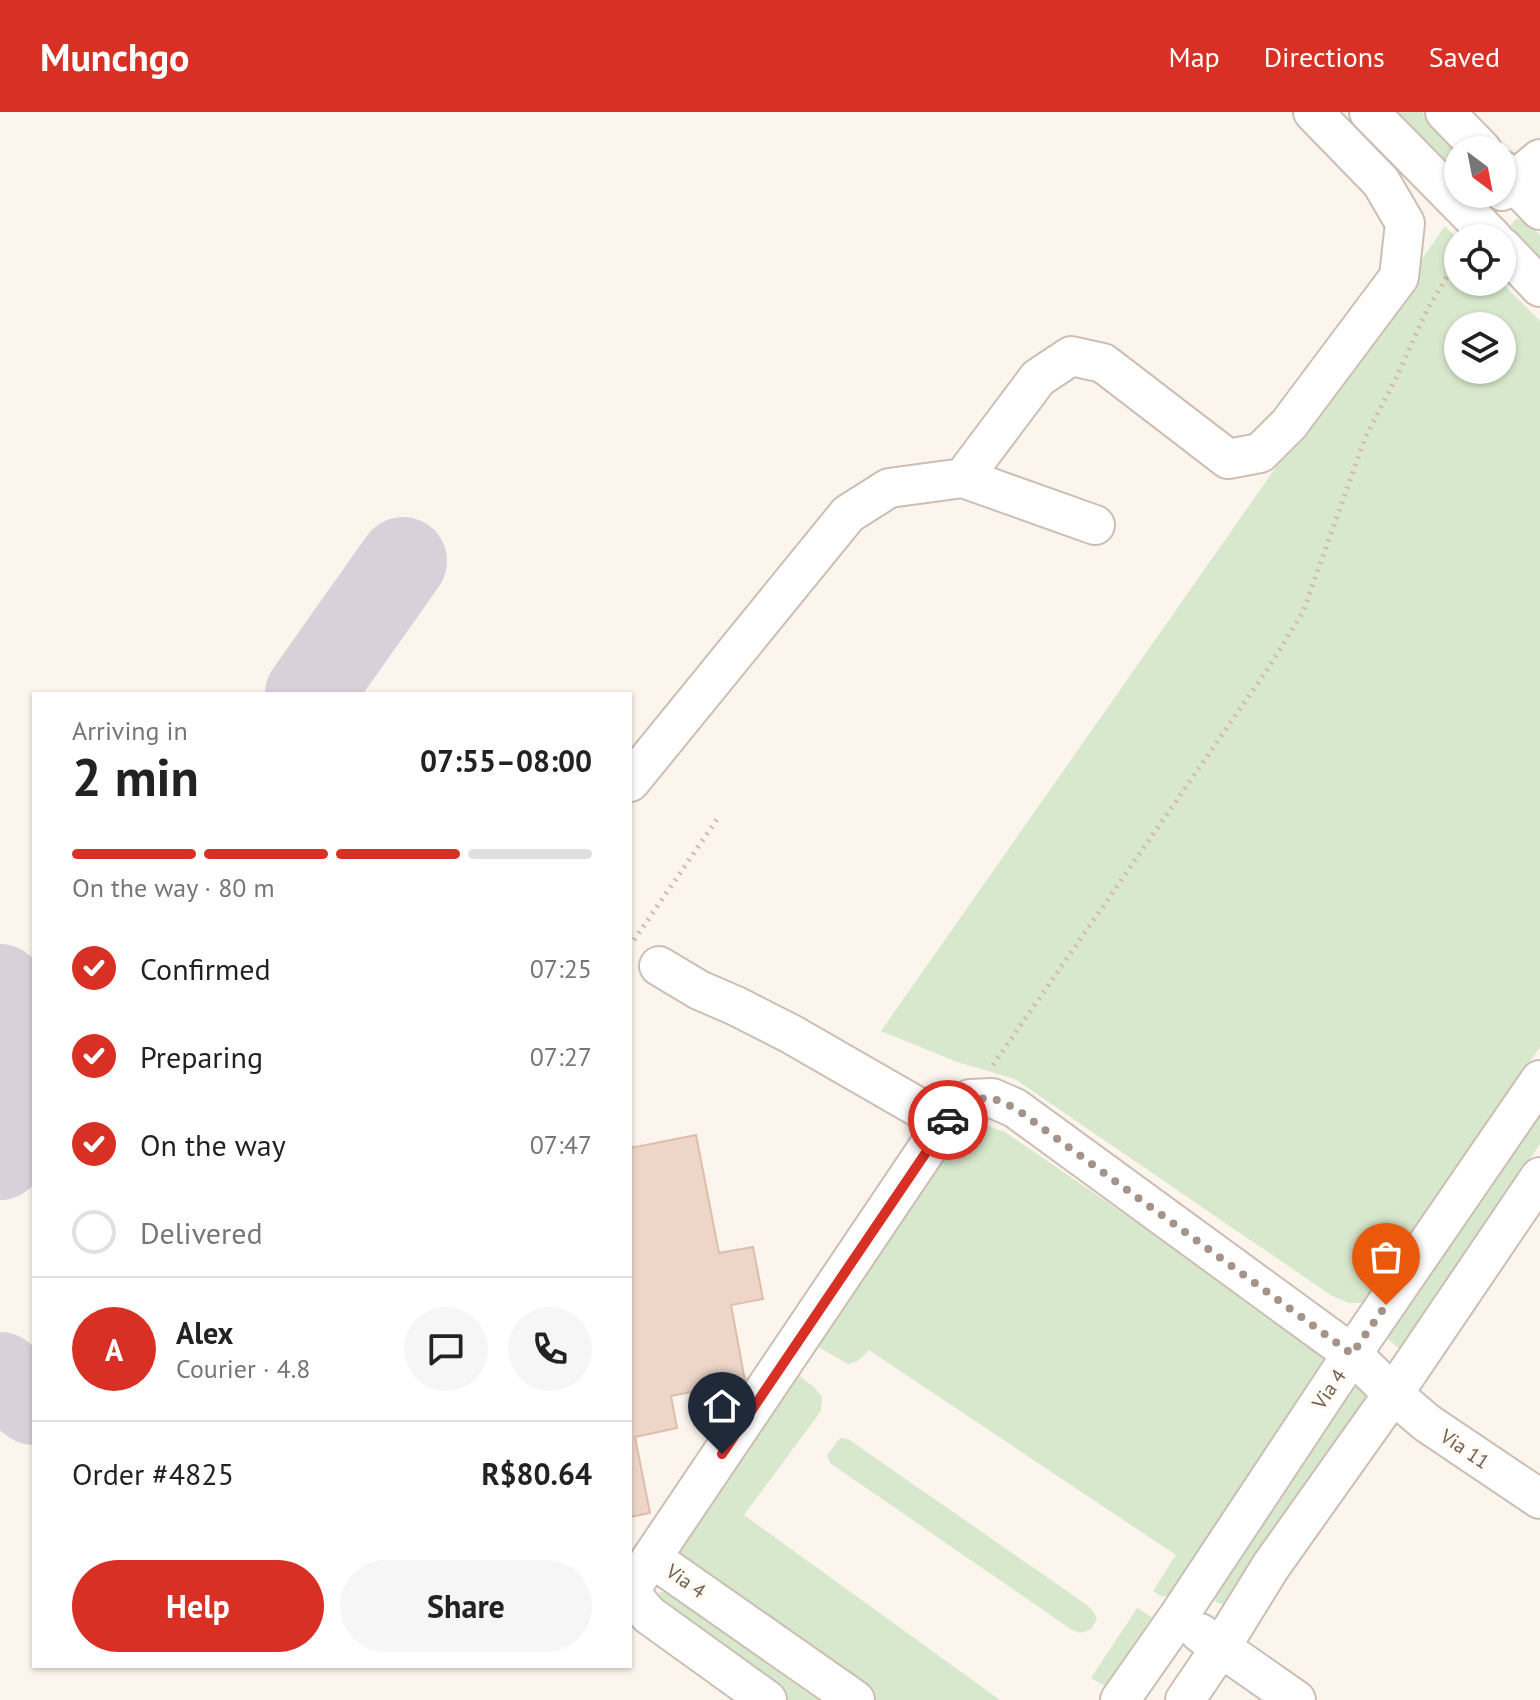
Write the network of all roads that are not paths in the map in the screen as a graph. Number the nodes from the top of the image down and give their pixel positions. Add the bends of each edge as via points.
1 (1313, 112) edge
2 (1369, 112) edge
3 (1445, 112) edge
4 (1468, 136) edge
5 (1444, 161) edge
6 (1516, 204) edge
7 (1507, 208) edge
8 (1540, 210) edge
9 (1540, 287) edge
10 (963, 478) junction
11 (1095, 525) dead end
12 (632, 780) edge
13 (644, 956) edge
14 (1540, 1080) edge
15 (956, 1112) junction
16 (1540, 1177) edge
17 (1352, 1354) junction
18 (1393, 1394) junction
19 (1540, 1499) edge
20 (652, 1558) junction
21 (1178, 1617) junction
22 (1221, 1647) junction
23 (1149, 1660) junction
24 (1256, 1687) edge
25 (1191, 1698) edge
26 (767, 1700) edge
27 (855, 1700) edge
28 (1120, 1700) edge
29 (1296, 1700) edge

1 - 10 street via 1381,182 1405,223 1399,277 1289,424 1260,453 1228,459 1103,363 1071,356 1038,378
2 - 5 street
3 - 4 street
6 - 8 street
7 - 9 street
10 - 11 street
10 - 12 street via 889,488 848,514
13 - 15 street via 923,1110
14 - 17 street, Via 4
15 - 17 street, Via 11 via 992,1098 1015,1108
15 - 20 street
16 - 18 street
17 - 18 street, Via 11
17 - 21 street, Via 4
18 - 19 street, Via 11
18 - 22 street via 1271,1566
20 - 26 street, Via 4 via 634,1584 635,1599 649,1615
20 - 27 street, Via 4
21 - 22 street
21 - 23 street, Via 4
22 - 24 street
22 - 25 street
23 - 25 street
23 - 28 street, Via 4
24 - 29 street

